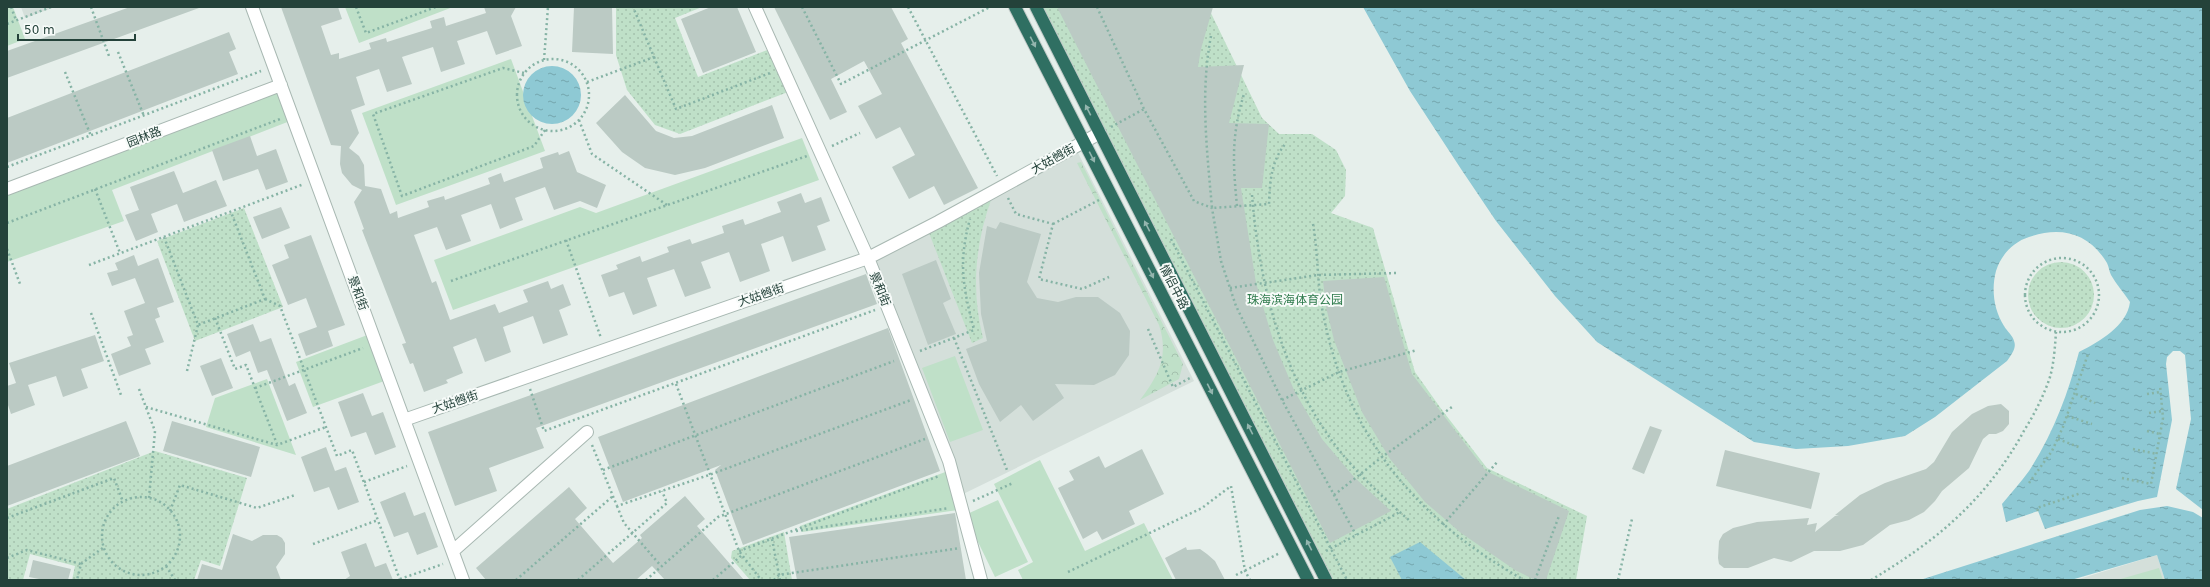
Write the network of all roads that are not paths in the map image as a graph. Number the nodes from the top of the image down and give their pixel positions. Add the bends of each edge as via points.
1 (252, 7) edge
2 (755, 7) edge
3 (1015, 7) edge
4 (1036, 7) edge
5 (280, 85) junction
6 (1100, 133) junction
7 (1084, 142) junction
8 (7, 189) edge
9 (868, 258) junction
10 (404, 420) junction
11 (587, 432) road end
12 (454, 555) junction
13 (464, 580) edge
14 (981, 580) edge
15 (1308, 580) edge
16 (1326, 580) edge

1 - 5 street, 景和街
2 - 9 street, 景和街
3 -> 7 highway, 情侣中路
6 -> 4 highway, 情侣中路
5 - 8 street, 园林路
5 - 10 street, 景和街
6 - 7 street, 大姑乸街
16 -> 6 highway, 情侣中路
7 - 9 street, 大姑乸街
7 -> 15 highway, 情侣中路
9 - 10 street, 大姑乸街
9 - 14 street, 景和街 via 949,460
10 - 12 street, 景和街
11 - 12 street
12 - 13 street, 景和街

